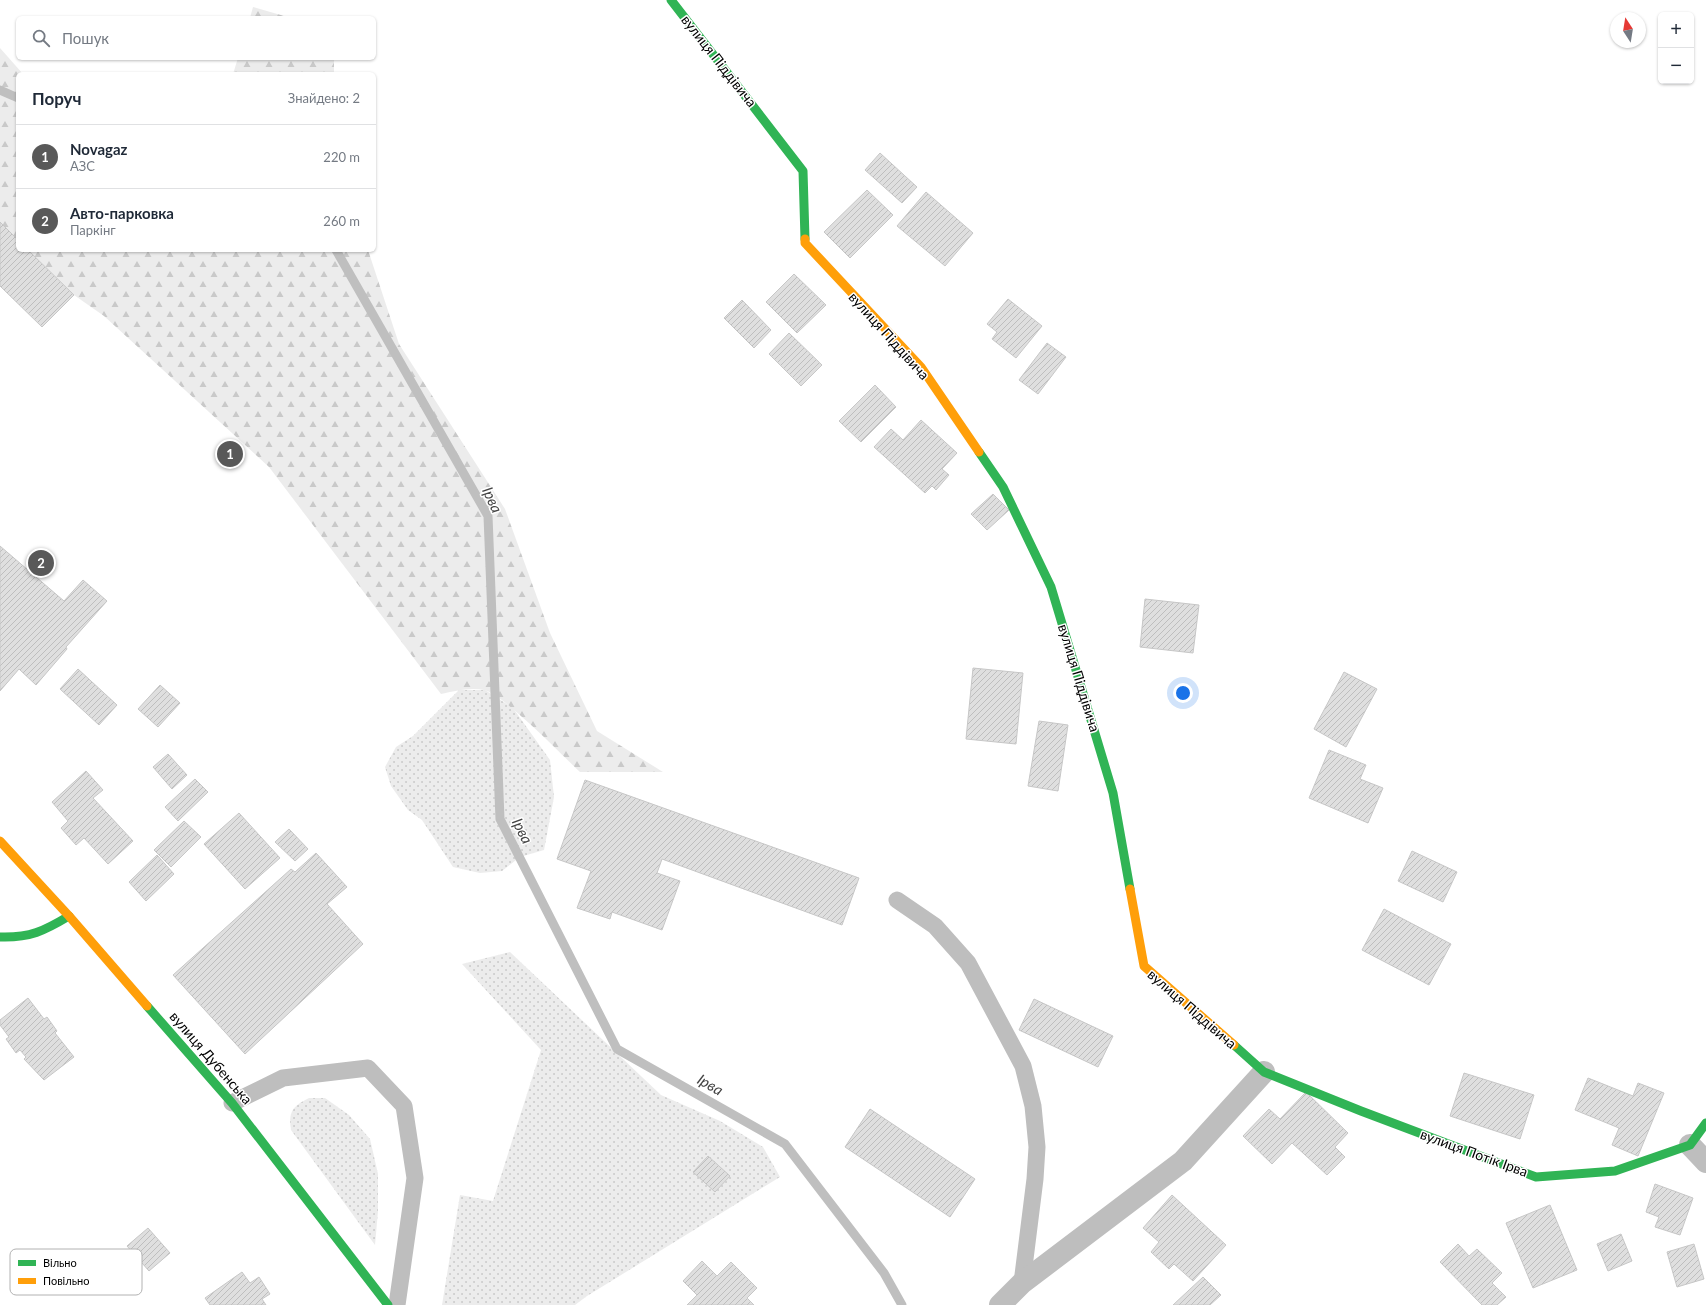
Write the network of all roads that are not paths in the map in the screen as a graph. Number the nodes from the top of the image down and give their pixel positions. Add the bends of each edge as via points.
1 (672, 0) edge
2 (0, 841) edge
3 (897, 900) dead end
4 (69, 916) junction
5 (0, 937) edge
6 (1264, 1072) junction
7 (232, 1103) junction
8 (1706, 1123) edge
9 (1690, 1145) junction
10 (1706, 1162) edge
11 (1022, 1283) junction
12 (388, 1305) edge
13 (397, 1305) edge
14 (1000, 1305) edge

1 - 6 street, вулиця Піддівича via 804,171 805,244 921,367 1003,487 1052,587 1110,786 1144,966
2 - 4 street, вулиця Дубенська
3 - 11 lane via 935,926 968,963 1023,1066 1033,1106 1037,1147
4 - 5 street via 37,935 19,938
4 - 7 street, вулиця Дубенська
6 - 9 street, вулиця Потік Ірва via 1536,1177 1614,1171
6 - 11 street via 1182,1161
7 - 12 street, вулиця Дубенська
7 - 13 lane via 283,1078 368,1068 404,1106 415,1178
8 - 9 street
9 - 10 street
11 - 14 street

